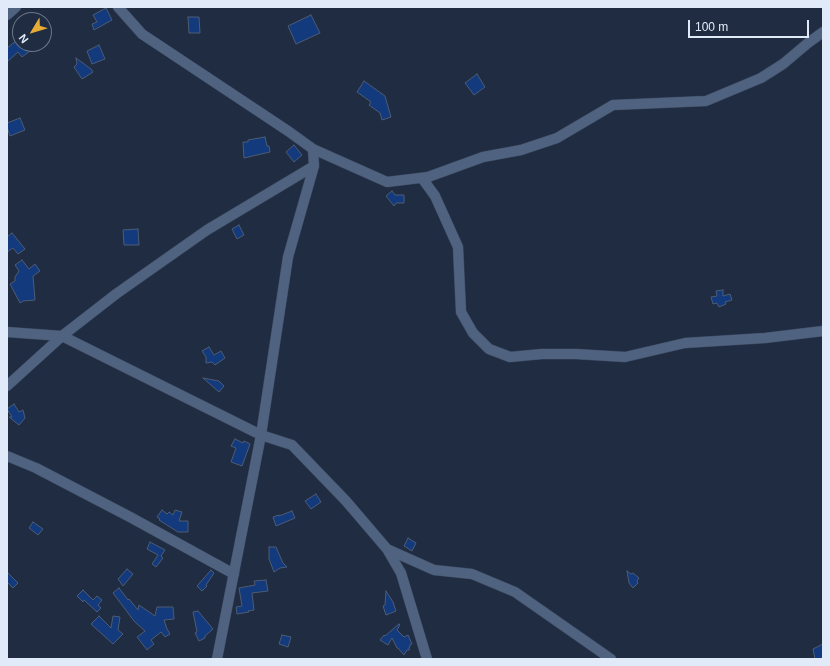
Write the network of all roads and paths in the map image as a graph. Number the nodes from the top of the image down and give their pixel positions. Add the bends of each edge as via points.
1 (16, 7) edge
2 (118, 7) edge
3 (7, 15) edge
4 (823, 32) edge
5 (313, 149) junction
6 (314, 166) junction
7 (422, 178) junction
8 (823, 330) edge
9 (7, 332) edge
10 (62, 336) junction
11 (7, 386) edge
12 (260, 435) junction
13 (7, 456) edge
14 (387, 549) junction
15 (234, 574) junction
16 (217, 659) edge
17 (427, 659) edge
18 (611, 659) edge

1 - 3 street
2 - 5 street via 142,34
4 - 7 street via 761,78 706,101 613,105 557,138 521,150 483,157
5 - 6 street
5 - 7 street via 387,182
6 - 10 street via 207,230 116,294
6 - 12 street via 288,257
7 - 8 street via 435,196 458,247 461,312 473,333 489,349 510,357 549,354 625,357 685,343 766,338
9 - 10 street
10 - 11 street
10 - 12 street
12 - 14 street via 292,445 346,501
12 - 15 street
13 - 15 street via 36,468
14 - 17 street via 401,573
14 - 18 street via 434,570 472,574 515,592
15 - 16 street

